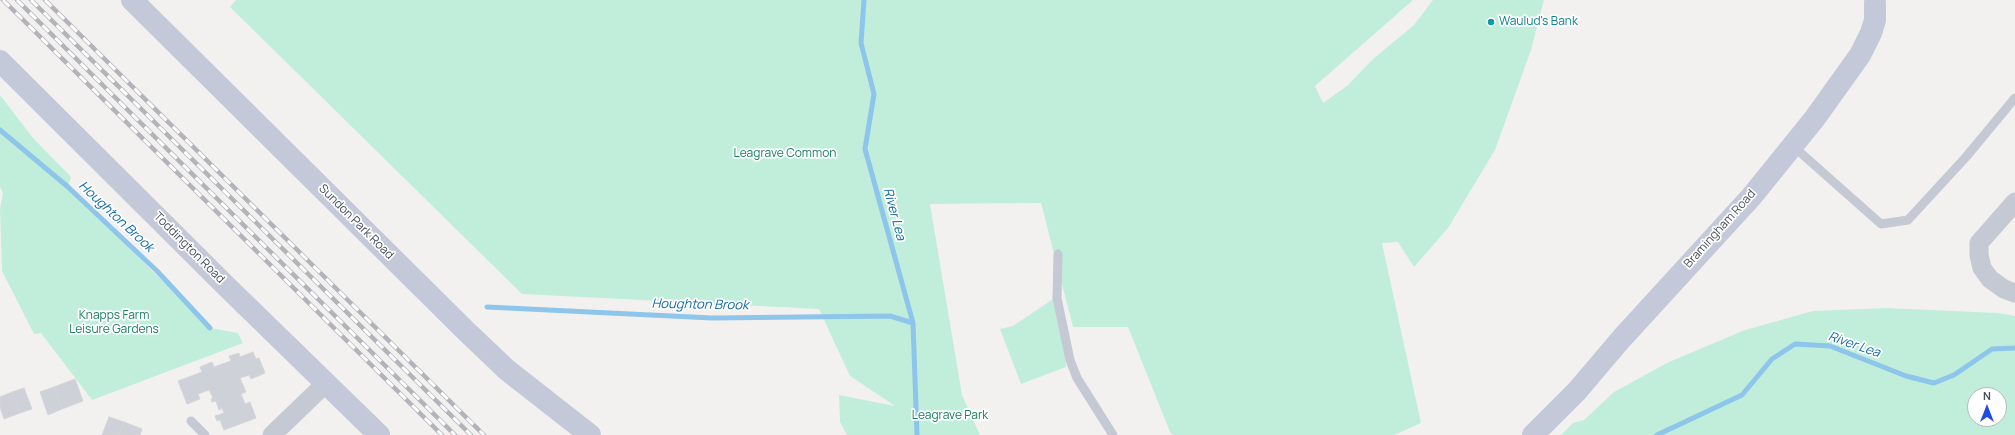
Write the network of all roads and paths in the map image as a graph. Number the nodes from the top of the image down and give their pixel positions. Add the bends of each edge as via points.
1 (132, 0) edge
2 (1877, 1) edge
3 (0, 61) edge
4 (2015, 98) edge
5 (1793, 146) junction
6 (2015, 202) edge
7 (1058, 254) dead end
8 (2015, 293) edge
9 (326, 383) junction
10 (191, 421) dead end
11 (205, 435) edge
12 (272, 435) edge
13 (379, 435) edge
14 (590, 435) edge
15 (1113, 435) edge
16 (1533, 435) edge

1 - 14 street, Sundon Park Road via 507,370
2 - 5 street, Bramingham Road via 1871,33 1860,55
3 - 9 street, Toddington Road
4 - 5 lane via 1966,157 1908,220 1881,224
5 - 16 street, Bramingham Road via 1752,196 1577,391
6 - 8 street via 1979,243 1979,255 1982,268 1990,279
7 - 15 lane via 1057,298 1070,360 1077,378
9 - 12 street
9 - 13 street, Toddington Road
10 - 11 lane

